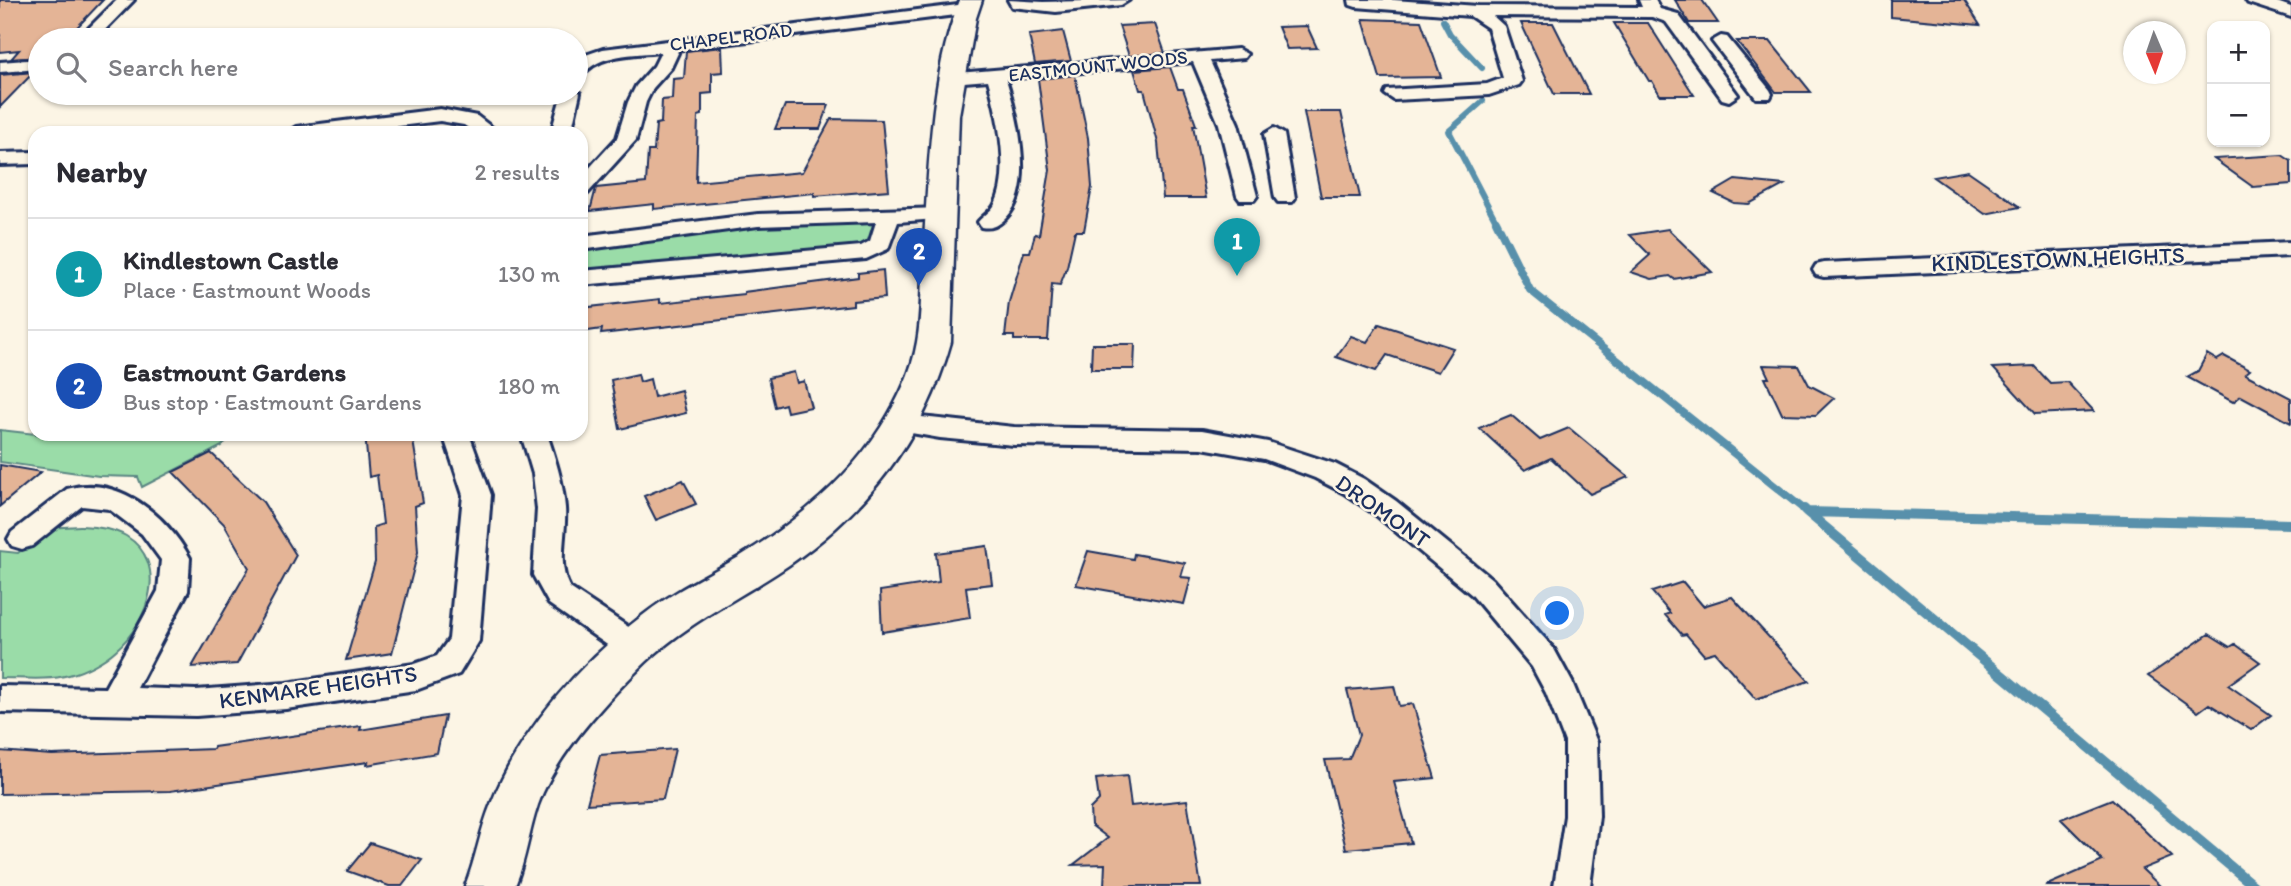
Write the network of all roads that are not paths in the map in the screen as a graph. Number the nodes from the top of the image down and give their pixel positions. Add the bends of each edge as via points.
1 (126, 0) edge
2 (1016, 0) edge
3 (1121, 0) edge
4 (2254, 0) edge
5 (1356, 2) edge
6 (969, 4) edge
7 (1469, 5) edge
8 (1650, 6) edge
9 (2291, 12) edge
10 (97, 28) edge
11 (1721, 41) dead end
12 (669, 54) dead end
13 (1238, 54) dead end
14 (1199, 56) junction
15 (588, 59) edge
16 (1706, 63) junction
17 (1738, 63) junction
18 (28, 65) edge
19 (0, 68) edge
20 (625, 76) dead end
21 (655, 76) junction
22 (996, 76) junction
23 (952, 78) junction
24 (1394, 94) dead end
25 (1763, 94) dead end
26 (1729, 96) dead end
27 (568, 105) edge
28 (352, 126) edge
29 (479, 126) edge
30 (563, 126) edge
31 (1238, 152) junction
32 (28, 158) edge
33 (0, 159) edge
34 (588, 181) edge
35 (1247, 195) dead end
36 (1285, 198) dead end
37 (941, 214) junction
38 (889, 215) junction
39 (989, 222) dead end
40 (588, 242) edge
41 (2291, 249) edge
42 (1824, 270) dead end
43 (588, 277) edge
44 (902, 424) junction
45 (458, 441) edge
46 (536, 441) edge
47 (22, 539) dead end
48 (634, 647) junction
49 (0, 699) edge
50 (115, 699) junction
51 (489, 886) edge
52 (1572, 886) edge

1 - 10 street
2 - 3 street via 1025,6 1047,6
4 - 9 street
5 - 7 street
6 - 15 street, CHAPEL ROAD
6 - 23 street
7 - 8 street
7 - 24 street via 1496,26 1513,82 1489,89
8 - 16 street via 1672,18
11 - 17 street
12 - 21 street
13 - 14 street, EASTMOUNT WOODS
14 - 22 street, EASTMOUNT WOODS
14 - 31 street, EASTMOUNT WOODS via 1218,92
16 - 17 street
16 - 26 street
17 - 25 street
18 - 19 street
20 - 21 street
21 - 34 street via 637,102 626,140
22 - 23 street, EASTMOUNT WOODS
22 - 39 street, EASTMOUNT WOODS via 1009,122 1010,173 1005,204
23 - 37 street
27 - 30 street
28 - 29 street via 440,115
31 - 35 street, EASTMOUNT WOODS
31 - 36 street via 1275,142
32 - 33 street
37 - 38 street
37 - 44 street via 934,342 928,368
38 - 40 street via 758,220
38 - 43 street via 880,244 866,252
41 - 42 street, KINDLESTOWN HEIGHTS
44 - 48 street via 873,466 818,521 775,554 672,616
44 - 52 street, DROMONT via 1002,436 1229,443 1325,471 1386,508 1482,587 1543,658 1561,691 1581,742 1582,816
45 - 50 street, KENMARE HEIGHTS via 477,495 464,641 448,665 416,677 286,696 196,703
46 - 48 street via 551,509 548,575 559,596
47 - 50 street via 77,496 116,500 152,527 176,558 173,591
48 - 51 street via 575,708 520,791
49 - 50 street, KENMARE HEIGHTS

